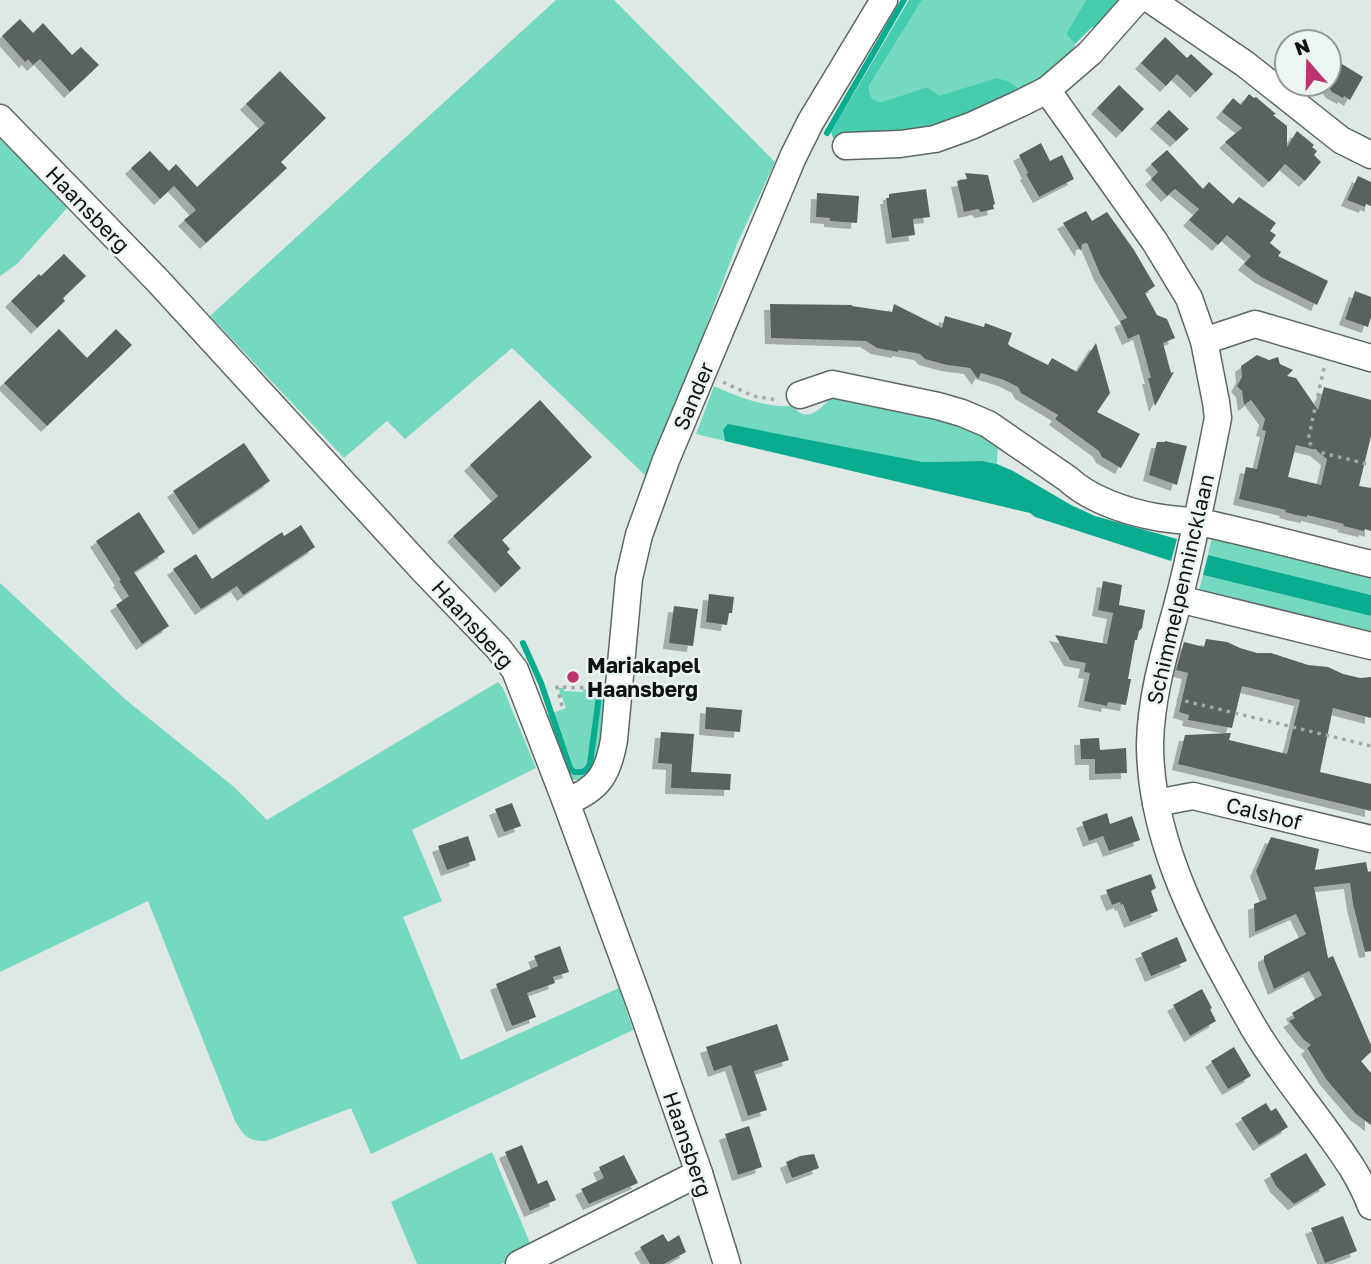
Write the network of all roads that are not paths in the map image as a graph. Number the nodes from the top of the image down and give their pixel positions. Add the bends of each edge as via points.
1 (884, 0) edge
2 (1137, 0) edge
3 (1151, 0) edge
4 (1047, 90) junction
5 (0, 118) edge
6 (846, 146) dead end
7 (1371, 155) edge
8 (1204, 341) junction
9 (1371, 358) edge
10 (800, 395) road end
11 (1197, 522) junction
12 (1371, 564) edge
13 (1179, 599) junction
14 (1371, 646) edge
15 (566, 802) junction
16 (1156, 803) junction
17 (1371, 839) edge
18 (699, 1173) junction
19 (1371, 1206) edge
20 (519, 1264) edge
21 (727, 1264) edge

1 - 15 street, Sander via 797,148 666,460 629,578 608,766 591,789
2 - 4 street via 1090,53
3 - 7 street via 1245,64 1341,140
4 - 6 street via 935,139
4 - 8 street, Schimmelpennincklaan via 1155,242 1189,298
5 - 15 street, Haansberg via 159,282 498,648 515,670
8 - 9 street via 1255,324
8 - 11 street, Schimmelpennincklaan via 1218,418
10 - 11 street via 832,384 938,406 988,424 1089,495 1154,517
11 - 12 street
11 - 13 street, Schimmelpennincklaan
13 - 14 street
13 - 16 street, Schimmelpennincklaan via 1154,693 1150,746
15 - 18 street, Haansberg
16 - 17 street, Calshof via 1193,796
16 - 19 street, Schimmelpennincklaan via 1174,865 1200,928 1264,1043 1355,1170
18 - 20 street
18 - 21 street, Haansberg

